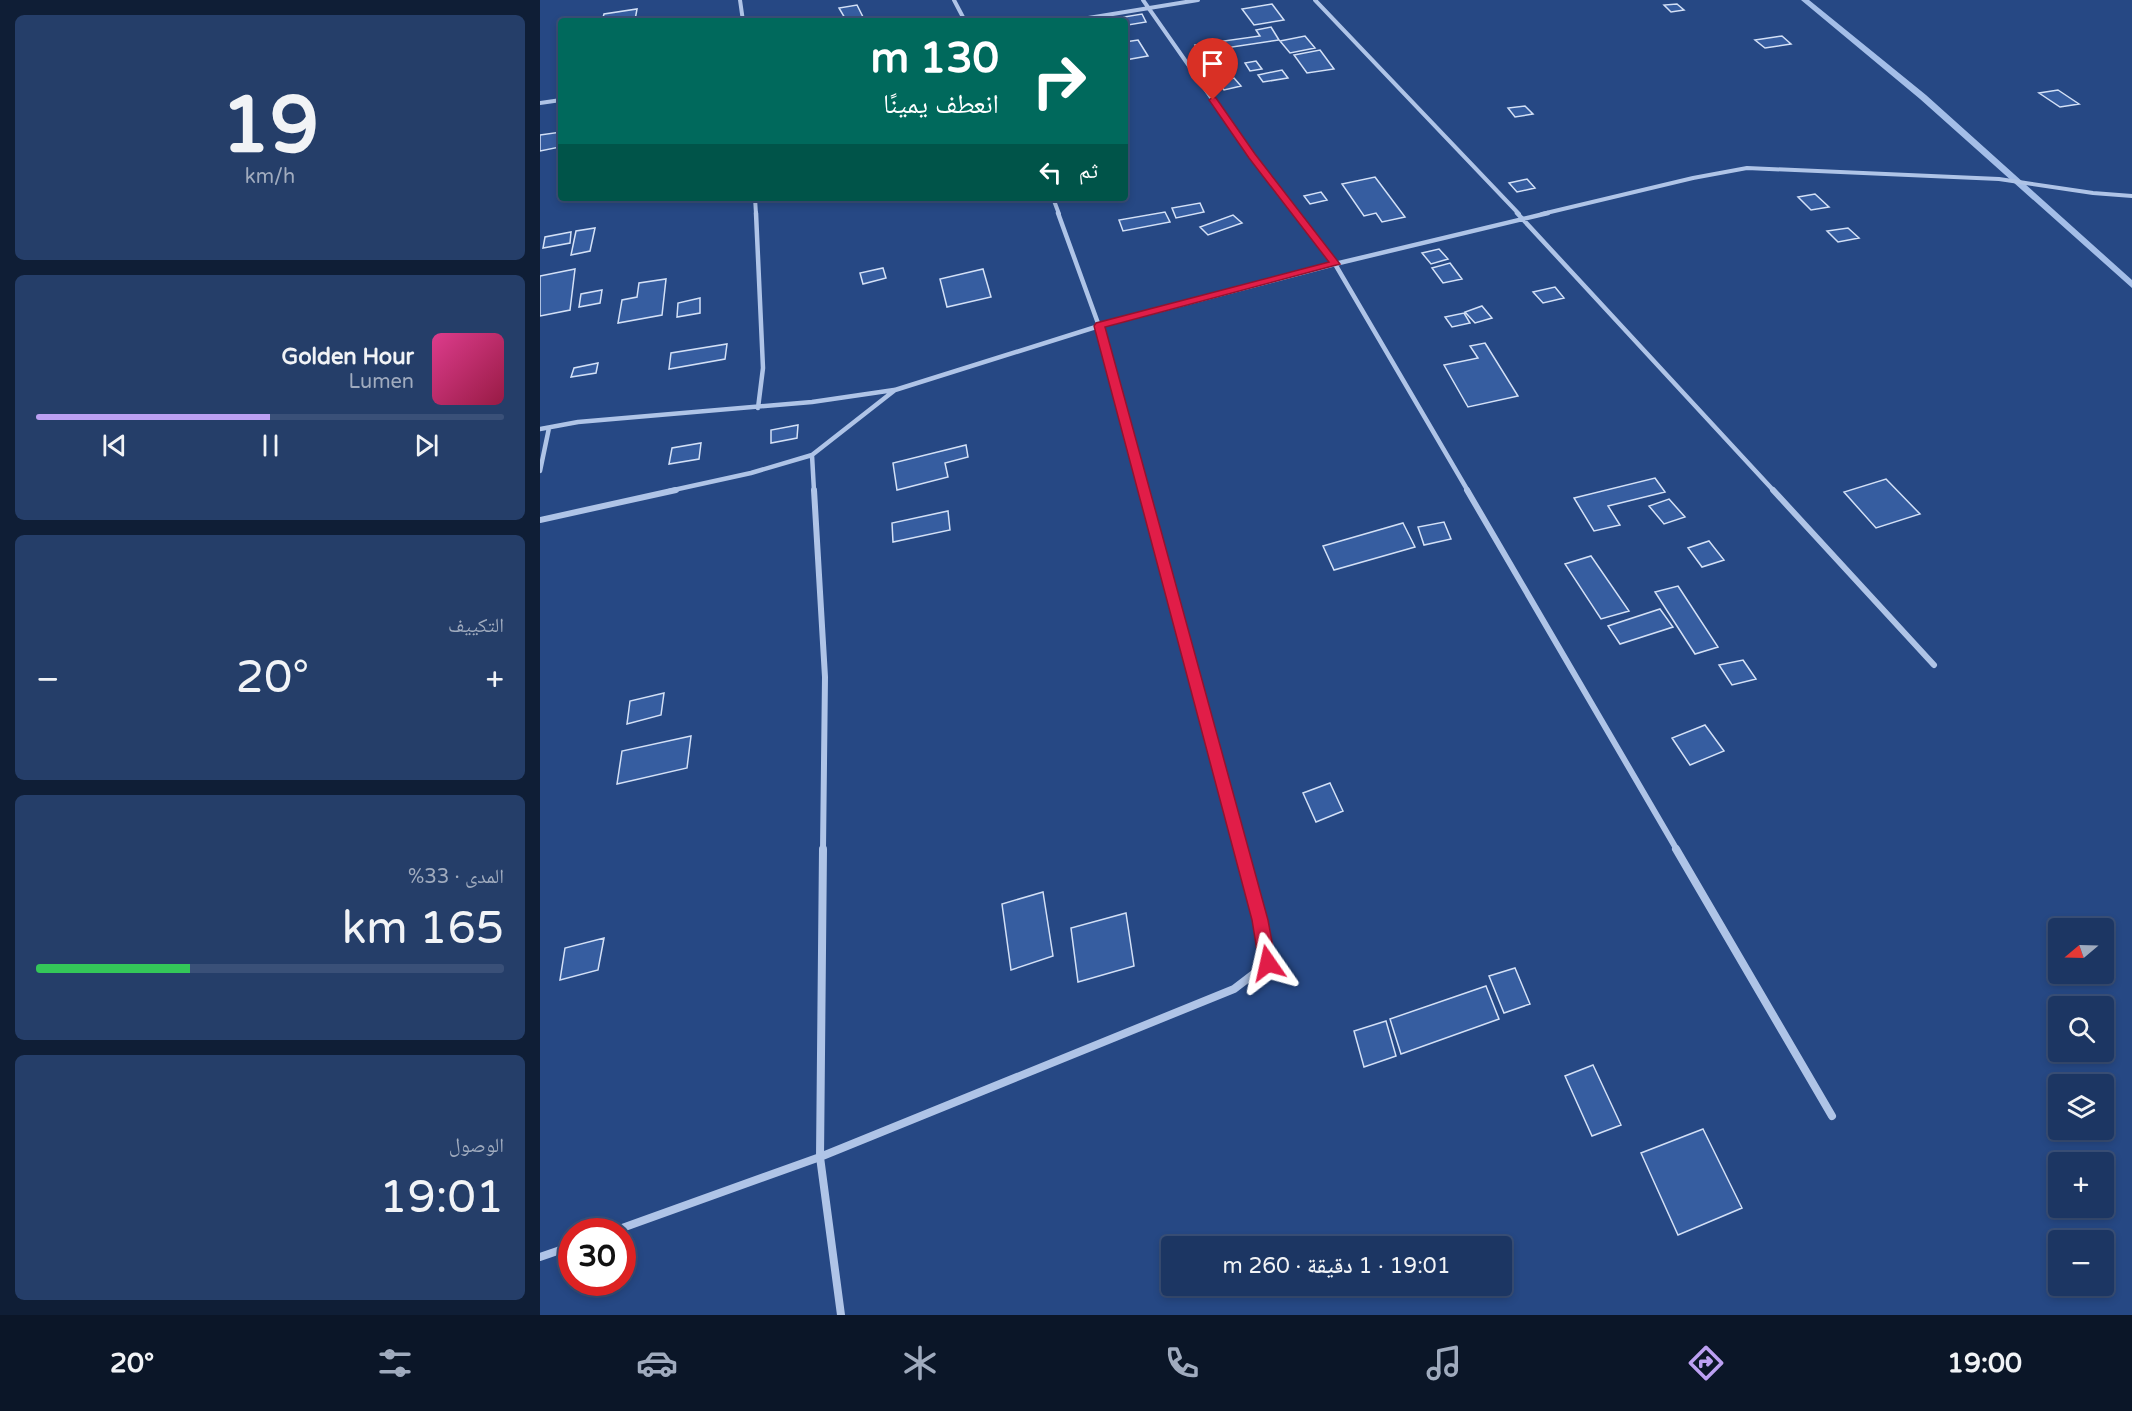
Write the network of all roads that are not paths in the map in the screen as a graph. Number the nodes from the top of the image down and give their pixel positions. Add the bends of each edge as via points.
1 (740, 0) edge
2 (954, 0) edge
3 (1143, 0) edge
4 (1198, 0) edge
5 (1315, 0) edge
6 (1148, 7) junction
7 (742, 18) edge
8 (963, 18) edge
9 (1087, 18) edge
10 (558, 100) edge
11 (540, 103) edge
12 (2132, 196) edge
13 (755, 201) edge
14 (1054, 201) edge
15 (1524, 220) junction
16 (1335, 264) junction
17 (1099, 326) junction
18 (895, 390) junction
19 (758, 408) junction
20 (549, 428) junction
21 (540, 429) edge
22 (813, 455) junction
23 (540, 471) edge
24 (540, 520) edge
25 (1934, 665) dead end
26 (1832, 1116) dead end
27 (820, 1157) junction
28 (636, 1223) edge
29 (558, 1250) edge
30 (540, 1257) edge
31 (841, 1315) edge

1 - 7 street
2 - 8 street
3 - 6 street
4 - 6 street
5 - 15 street
6 - 9 street
6 - 16 street via 1252,156
10 - 11 street
12 - 15 street via 1999,179 1747,168
13 - 19 street via 763,368
14 - 17 street
15 - 16 street
15 - 25 street
16 - 17 street
16 - 26 street
17 - 18 street
17 - 27 street via 1260,920 1268,963 1234,989
18 - 19 street
18 - 22 street
19 - 20 street via 578,422
20 - 21 street
20 - 23 street
22 - 24 street via 751,473
22 - 27 street via 825,677
27 - 28 street
27 - 31 street
29 - 30 street

